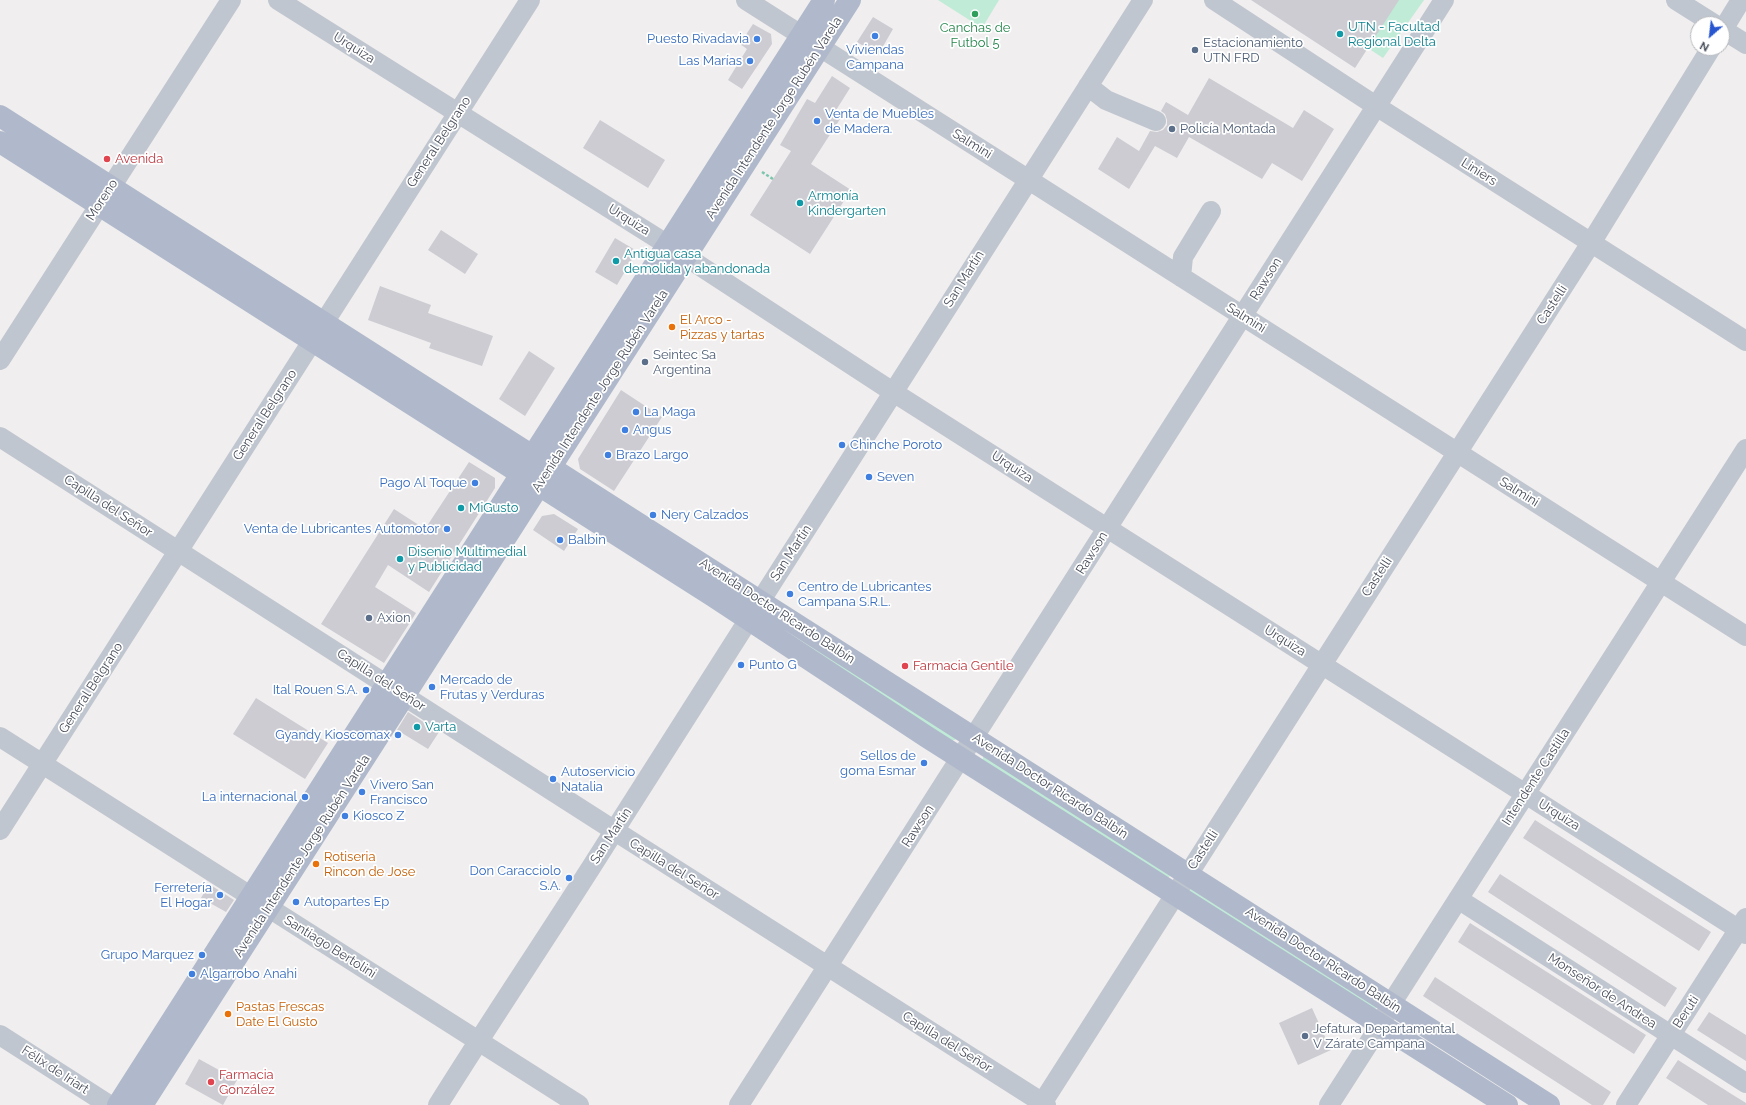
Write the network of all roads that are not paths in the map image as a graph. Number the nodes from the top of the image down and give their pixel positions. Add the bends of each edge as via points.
1 (231, 0) edge
2 (278, 0) edge
3 (530, 0) edge
4 (746, 0) edge
5 (824, 0) edge
6 (850, 0) edge
7 (1143, 0) edge
8 (1214, 0) edge
9 (1444, 0) edge
10 (1676, 0) edge
11 (1741, 0) edge
12 (1701, 16) edge
13 (1729, 16) edge
14 (1730, 34) edge
15 (802, 36) junction
16 (1746, 44) edge
17 (820, 47) junction
18 (1706, 56) edge
19 (1088, 86) junction
20 (1376, 106) junction
21 (458, 113) junction
22 (0, 116) edge
23 (1156, 120) dead end
24 (0, 142) edge
25 (1028, 180) junction
26 (111, 187) junction
27 (99, 205) junction
28 (1211, 211) dead end
29 (1591, 243) junction
30 (668, 245) junction
31 (686, 257) junction
32 (1181, 277) junction
33 (1243, 316) junction
34 (324, 322) junction
35 (312, 341) junction
36 (1746, 341) edge
37 (0, 360) edge
38 (893, 392) junction
39 (0, 437) edge
40 (1746, 450) edge
41 (1457, 452) junction
42 (533, 455) junction
43 (551, 467) junction
44 (522, 473) junction
45 (540, 485) junction
46 (1108, 528) junction
47 (179, 550) junction
48 (1661, 582) junction
49 (760, 600) junction
50 (748, 619) junction
51 (1746, 636) edge
52 (1322, 664) junction
53 (397, 690) junction
54 (0, 737) edge
55 (974, 738) junction
56 (961, 759) junction
57 (42, 764) junction
58 (1525, 794) junction
59 (0, 830) edge
60 (615, 831) junction
61 (1188, 874) junction
62 (1175, 894) junction
63 (1458, 899) junction
64 (259, 902) junction
65 (1744, 927) edge
66 (828, 966) junction
67 (1391, 1004) junction
68 (1381, 1024) junction
69 (1671, 1035) junction
70 (0, 1036) edge
71 (478, 1041) junction
72 (1746, 1083) edge
73 (1043, 1104) edge
74 (109, 1105) edge
75 (118, 1105) edge
76 (142, 1105) edge
77 (438, 1105) edge
78 (579, 1105) edge
79 (739, 1105) edge
80 (1329, 1105) edge
81 (1507, 1105) edge
82 (1549, 1105) edge
83 (1626, 1105) edge

1 - 26 street, Moreno
2 - 21 street, Urquiza
3 - 21 street, General Belgrano
4 - 15 street, Salmini
5 - 15 main road, Avenida Intendente Jorge Rubén Varela
6 - 17 main road, Avenida Intendente Jorge Rubén Varela
7 - 19 street, San Martín
8 - 20 street, Liniers
9 - 20 street, Rawson
10 - 12 street
11 - 13 street
14 - 16 street
15 - 17 street, Salmini
15 - 30 main road, Avenida Intendente Jorge Rubén Varela
17 - 25 street, Salmini
17 - 31 main road, Avenida Intendente Jorge Rubén Varela
18 - 29 street, Castelli
19 - 23 street via 1106,100
19 - 25 street, San Martín
20 - 29 street, Liniers
20 - 33 street, Rawson
21 - 30 street, Urquiza
21 - 34 street, General Belgrano
22 - 26 main road, Avenida Doctor Ricardo Balbín
24 - 27 main road, Avenida Doctor Ricardo Balbín
25 - 32 street, Salmini
25 - 38 street, San Martín
26 - 27 street, Moreno
26 - 34 main road, Avenida Doctor Ricardo Balbín
27 - 35 main road, Avenida Doctor Ricardo Balbín
27 - 37 street, Moreno
28 - 32 street via 1183,257
29 - 36 street, Liniers
29 - 41 street, Castelli
30 - 31 street, Urquiza
30 - 42 main road, Avenida Intendente Jorge Rubén Varela
31 - 38 street, Urquiza
31 - 43 main road, Avenida Intendente Jorge Rubén Varela
32 - 33 street, Salmini
33 - 41 street, Salmini
33 - 46 street, Rawson
34 - 35 street, General Belgrano
34 - 42 main road, Avenida Doctor Ricardo Balbín
35 - 44 main road, Avenida Doctor Ricardo Balbín
35 - 47 street, General Belgrano
38 - 46 street, Urquiza
38 - 49 street, San Martín
39 - 47 street, Capilla del Señor
40 - 48 street, Intendente Castilla
41 - 48 street, Salmini
41 - 52 street, Castelli
42 - 43 main road, Avenida Doctor Ricardo Balbín
42 - 44 main road, Avenida Intendente Jorge Rubén Varela
43 - 45 main road, Avenida Intendente Jorge Rubén Varela
43 - 49 main road, Avenida Doctor Ricardo Balbín
44 - 45 main road, Avenida Doctor Ricardo Balbín
44 - 53 main road, Avenida Intendente Jorge Rubén Varela
45 - 50 main road, Avenida Doctor Ricardo Balbín
45 - 53 main road, Avenida Intendente Jorge Rubén Varela
46 - 52 street, Urquiza
46 - 55 street, Rawson
47 - 53 street, Capilla del Señor
47 - 57 street, General Belgrano
48 - 51 street, Salmini
48 - 58 street, Intendente Castilla
49 - 50 street, San Martín
49 - 55 main road, Avenida Doctor Ricardo Balbín
50 - 56 main road, Avenida Doctor Ricardo Balbín
50 - 60 street, San Martín
52 - 58 street, Urquiza
52 - 61 street, Castelli
53 - 60 street, Capilla del Señor
53 - 64 main road, Avenida Intendente Jorge Rubén Varela
54 - 57 street, Santiago Bertolini
55 - 56 street, Rawson
55 - 61 main road, Avenida Doctor Ricardo Balbín
56 - 62 main road, Avenida Doctor Ricardo Balbín
56 - 66 street, Rawson
57 - 59 street, General Belgrano
57 - 64 street, Santiago Bertolini
58 - 63 street, Intendente Castilla
58 - 65 street, Urquiza
60 - 66 street, Capilla del Señor
60 - 71 street, San Martín
61 - 62 street, Castelli
61 - 67 main road, Avenida Doctor Ricardo Balbín
62 - 68 main road, Avenida Doctor Ricardo Balbín
62 - 73 street, Castelli
63 - 67 street, Intendente Castilla
63 - 69 street, Monseñor de Andrea
64 - 71 street, Santiago Bertolini
64 - 75 main road, Avenida Intendente Jorge Rubén Varela
64 - 76 main road, Avenida Intendente Jorge Rubén Varela
65 - 69 street, Beruti
66 - 73 street, Capilla del Señor
66 - 79 street, Rawson
67 - 68 street, Intendente Castilla
67 - 82 main road, Avenida Doctor Ricardo Balbín
68 - 80 street, Intendente Castilla
68 - 81 main road, Avenida Doctor Ricardo Balbín
69 - 72 street, Monseñor de Andrea
69 - 83 street, Beruti
70 - 74 street, Félix de Iriart
71 - 77 street, San Martín
71 - 78 street, Santiago Bertolini

